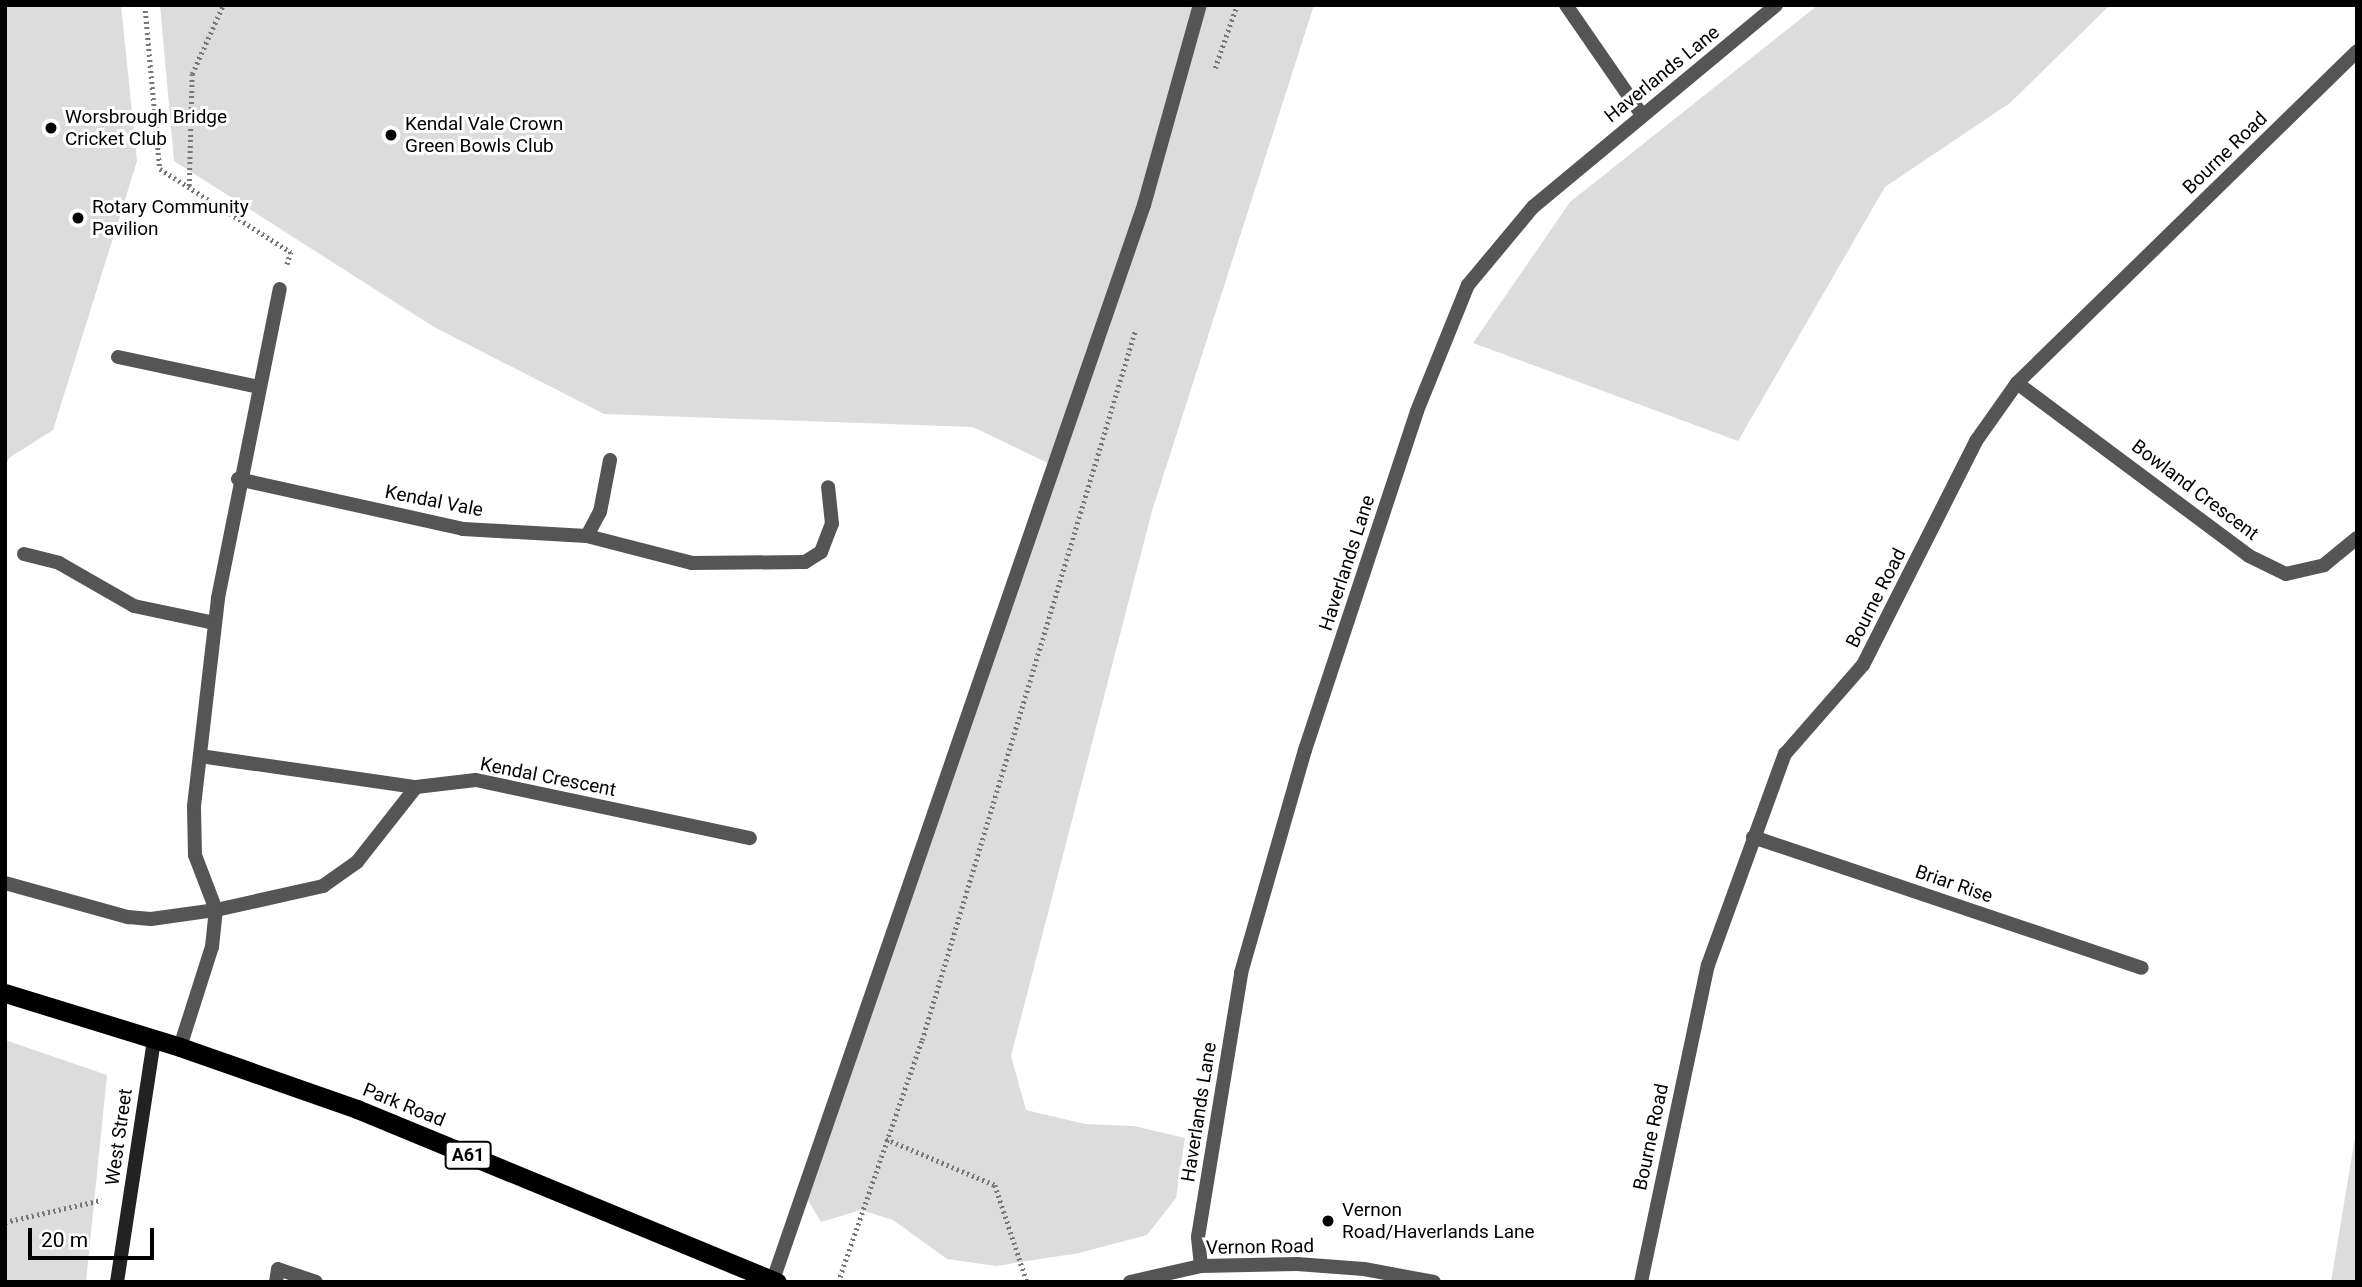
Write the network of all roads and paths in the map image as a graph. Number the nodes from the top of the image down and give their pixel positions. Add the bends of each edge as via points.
1 (145, 5) edge
2 (223, 5) edge
3 (1200, 5) edge
4 (1237, 5) edge
5 (1566, 5) edge
6 (1776, 5) edge
7 (2357, 51) edge
8 (1211, 80) dead end
9 (1642, 115) junction
10 (189, 187) junction
11 (280, 289) joint
12 (1139, 317) dead end
13 (118, 357) dead end
14 (2017, 383) junction
15 (259, 387) junction
16 (610, 460) dead end
17 (238, 479) junction
18 (828, 487) dead end
19 (587, 536) junction
20 (2357, 538) edge
21 (24, 554) dead end
22 (215, 623) junction
23 (200, 756) junction
24 (415, 787) junction
25 (1753, 836) junction
26 (750, 838) dead end
27 (5, 883) edge
28 (216, 910) junction
29 (2142, 968) dead end
30 (5, 993) edge
31 (154, 1039) junction
32 (180, 1047) junction
33 (886, 1139) junction
34 (130, 1195) junction
35 (5, 1222) edge
36 (1201, 1266) junction
37 (1401, 1279) edge
38 (775, 1281) edge
39 (117, 1282) edge
40 (276, 1282) edge
41 (316, 1282) edge
42 (838, 1282) edge
43 (1027, 1282) edge
44 (1130, 1282) edge
45 (1434, 1282) edge
46 (1641, 1282) edge

1 - 10 path via 160,169
2 - 10 path via 192,74
3 - 38 street via 1140,218
4 - 8 path
5 - 9 street
6 - 9 street, Haverlands Lane
7 - 14 street, Bourne Road
9 - 36 street, Haverlands Lane via 1533,207 1468,285 1417,411 1305,750 1241,973 1198,1237
10 - 11 path via 291,252
11 - 15 street
12 - 33 path via 922,1040
13 - 15 street
14 - 20 street, Bowland Crescent via 2249,556 2286,574 2324,565
14 - 25 street, Bourne Road via 1976,441 1863,665 1785,754
15 - 17 street
16 - 19 street via 600,512
17 - 19 street, Kendal Vale via 463,529
17 - 22 street
18 - 19 street, Kendal Vale via 832,524 821,552 805,562 692,564
21 - 22 street via 59,563 134,606
22 - 23 street
23 - 24 street, Kendal Crescent
23 - 28 street via 195,855
24 - 26 street, Kendal Crescent via 476,780
24 - 28 street via 357,862 323,886
25 - 29 street, Briar Rise
25 - 46 street, Bourne Road via 1708,965
27 - 28 street via 128,917 151,919
28 - 32 street via 212,947
30 - 31 highway, Park Road / A61
31 - 32 highway, Park Road / A61
31 - 34 main road, West Street
32 - 38 highway, Park Road / A61 via 357,1110
33 - 42 path
33 - 43 path via 995,1185
34 - 35 path
34 - 39 main road, West Street
36 - 37 street, Vernon Road via 1297,1264
36 - 44 street, Vernon Road
37 - 45 street, Vernon Road
40 - 41 street via 278,1269

